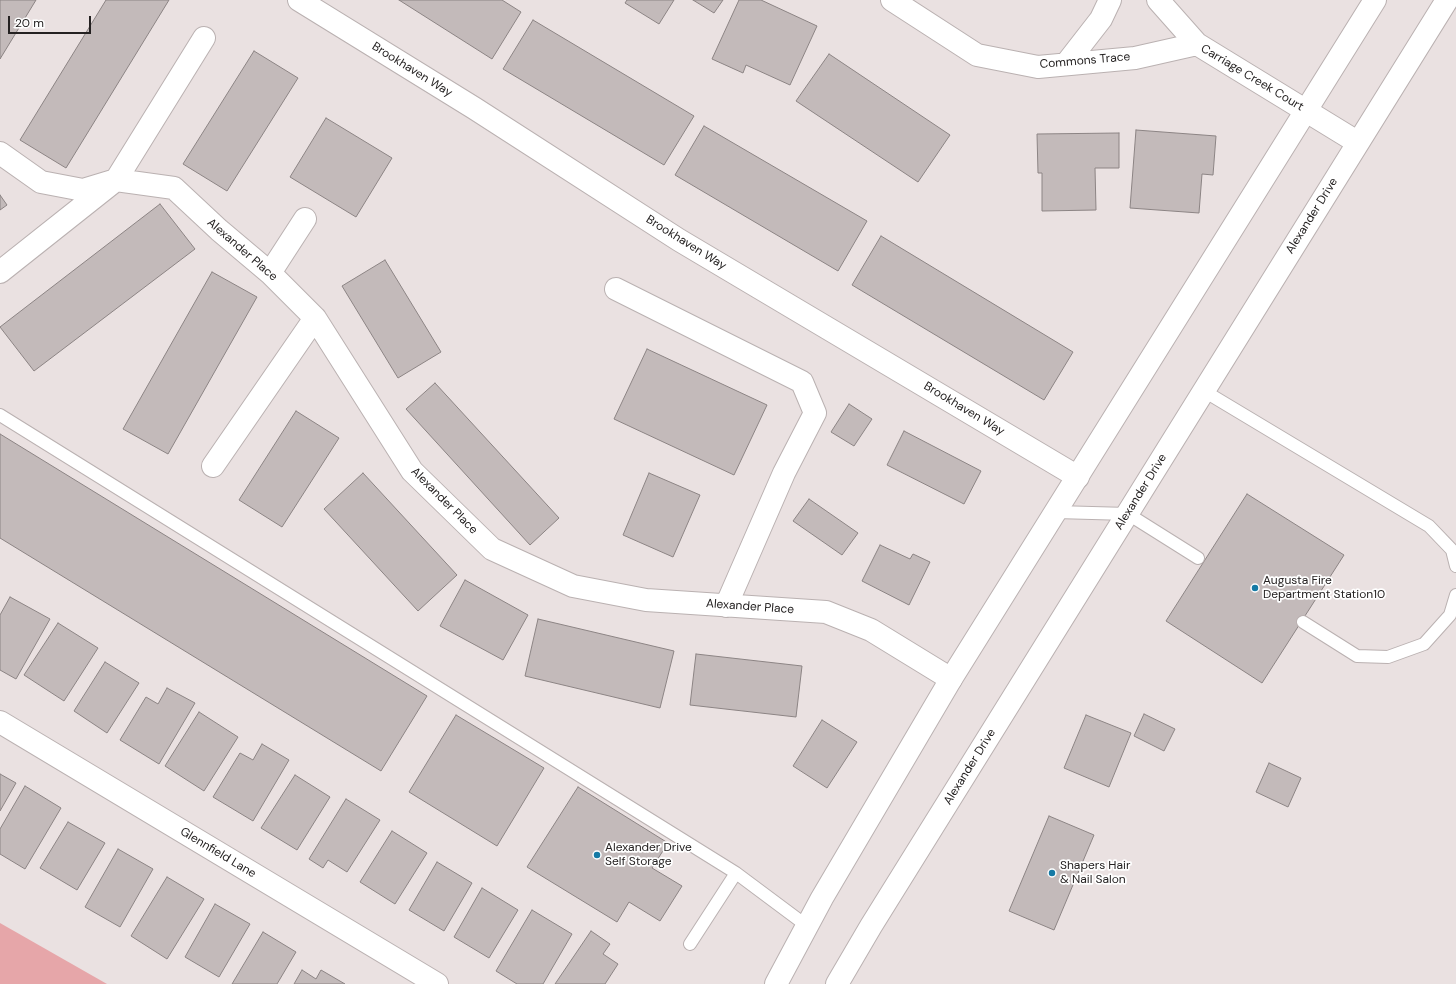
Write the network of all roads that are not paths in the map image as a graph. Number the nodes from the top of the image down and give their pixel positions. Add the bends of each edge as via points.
1 (299, 0) edge
2 (892, 0) edge
3 (1110, 0) edge
4 (1158, 0) edge
5 (1375, 0) edge
6 (1446, 0) edge
7 (204, 38) dead end
8 (1197, 44) junction
9 (1066, 64) junction
10 (1305, 111) junction
11 (1357, 142) junction
12 (0, 153) edge
13 (116, 180) junction
14 (305, 219) dead end
15 (0, 272) edge
16 (270, 273) junction
17 (616, 289) dead end
18 (315, 318) junction
19 (1204, 390) junction
20 (0, 415) edge
21 (213, 466) dead end
22 (1078, 477) junction
23 (1056, 512) junction
24 (1128, 514) junction
25 (1198, 558) dead end
26 (1456, 566) edge
27 (1456, 595) edge
28 (726, 606) junction
29 (1303, 622) dead end
30 (951, 679) junction
31 (0, 722) edge
32 (736, 873) junction
33 (807, 926) junction
34 (690, 944) dead end
35 (437, 984) edge
36 (776, 984) edge
37 (838, 984) edge

1 - 22 street, Brookhaven Way via 474,108 679,240
2 - 9 street, Commons Trace via 977,55 1038,67
3 - 9 street via 1101,18
4 - 8 street, Carriage Creek Court
5 - 10 street
6 - 11 street, Alexander Drive
7 - 13 street
8 - 9 street, Commons Trace via 1135,58
8 - 10 street, Carriage Creek Court
10 - 11 street, Carriage Creek Court
10 - 22 street
11 - 19 street, Alexander Drive
12 - 13 street, Alexander Place via 41,182 83,190
13 - 15 street
13 - 16 street, Alexander Place via 174,188
14 - 16 street
16 - 18 street, Alexander Place
17 - 28 street via 802,382 815,413 784,473
18 - 21 street
18 - 28 street, Alexander Place via 412,471 492,548 573,586 646,600
19 - 24 street, Alexander Drive
19 - 26 lane via 1429,526 1452,550
20 - 32 lane
22 - 23 street
23 - 24 lane
23 - 30 street
24 - 25 lane
24 - 37 street, Alexander Drive via 875,920
27 - 29 lane via 1450,615 1424,644 1388,657 1357,656
28 - 30 street, Alexander Place via 826,612 871,630
30 - 33 street
31 - 35 street, Glennfield Lane
32 - 33 lane
32 - 34 lane
33 - 36 street

